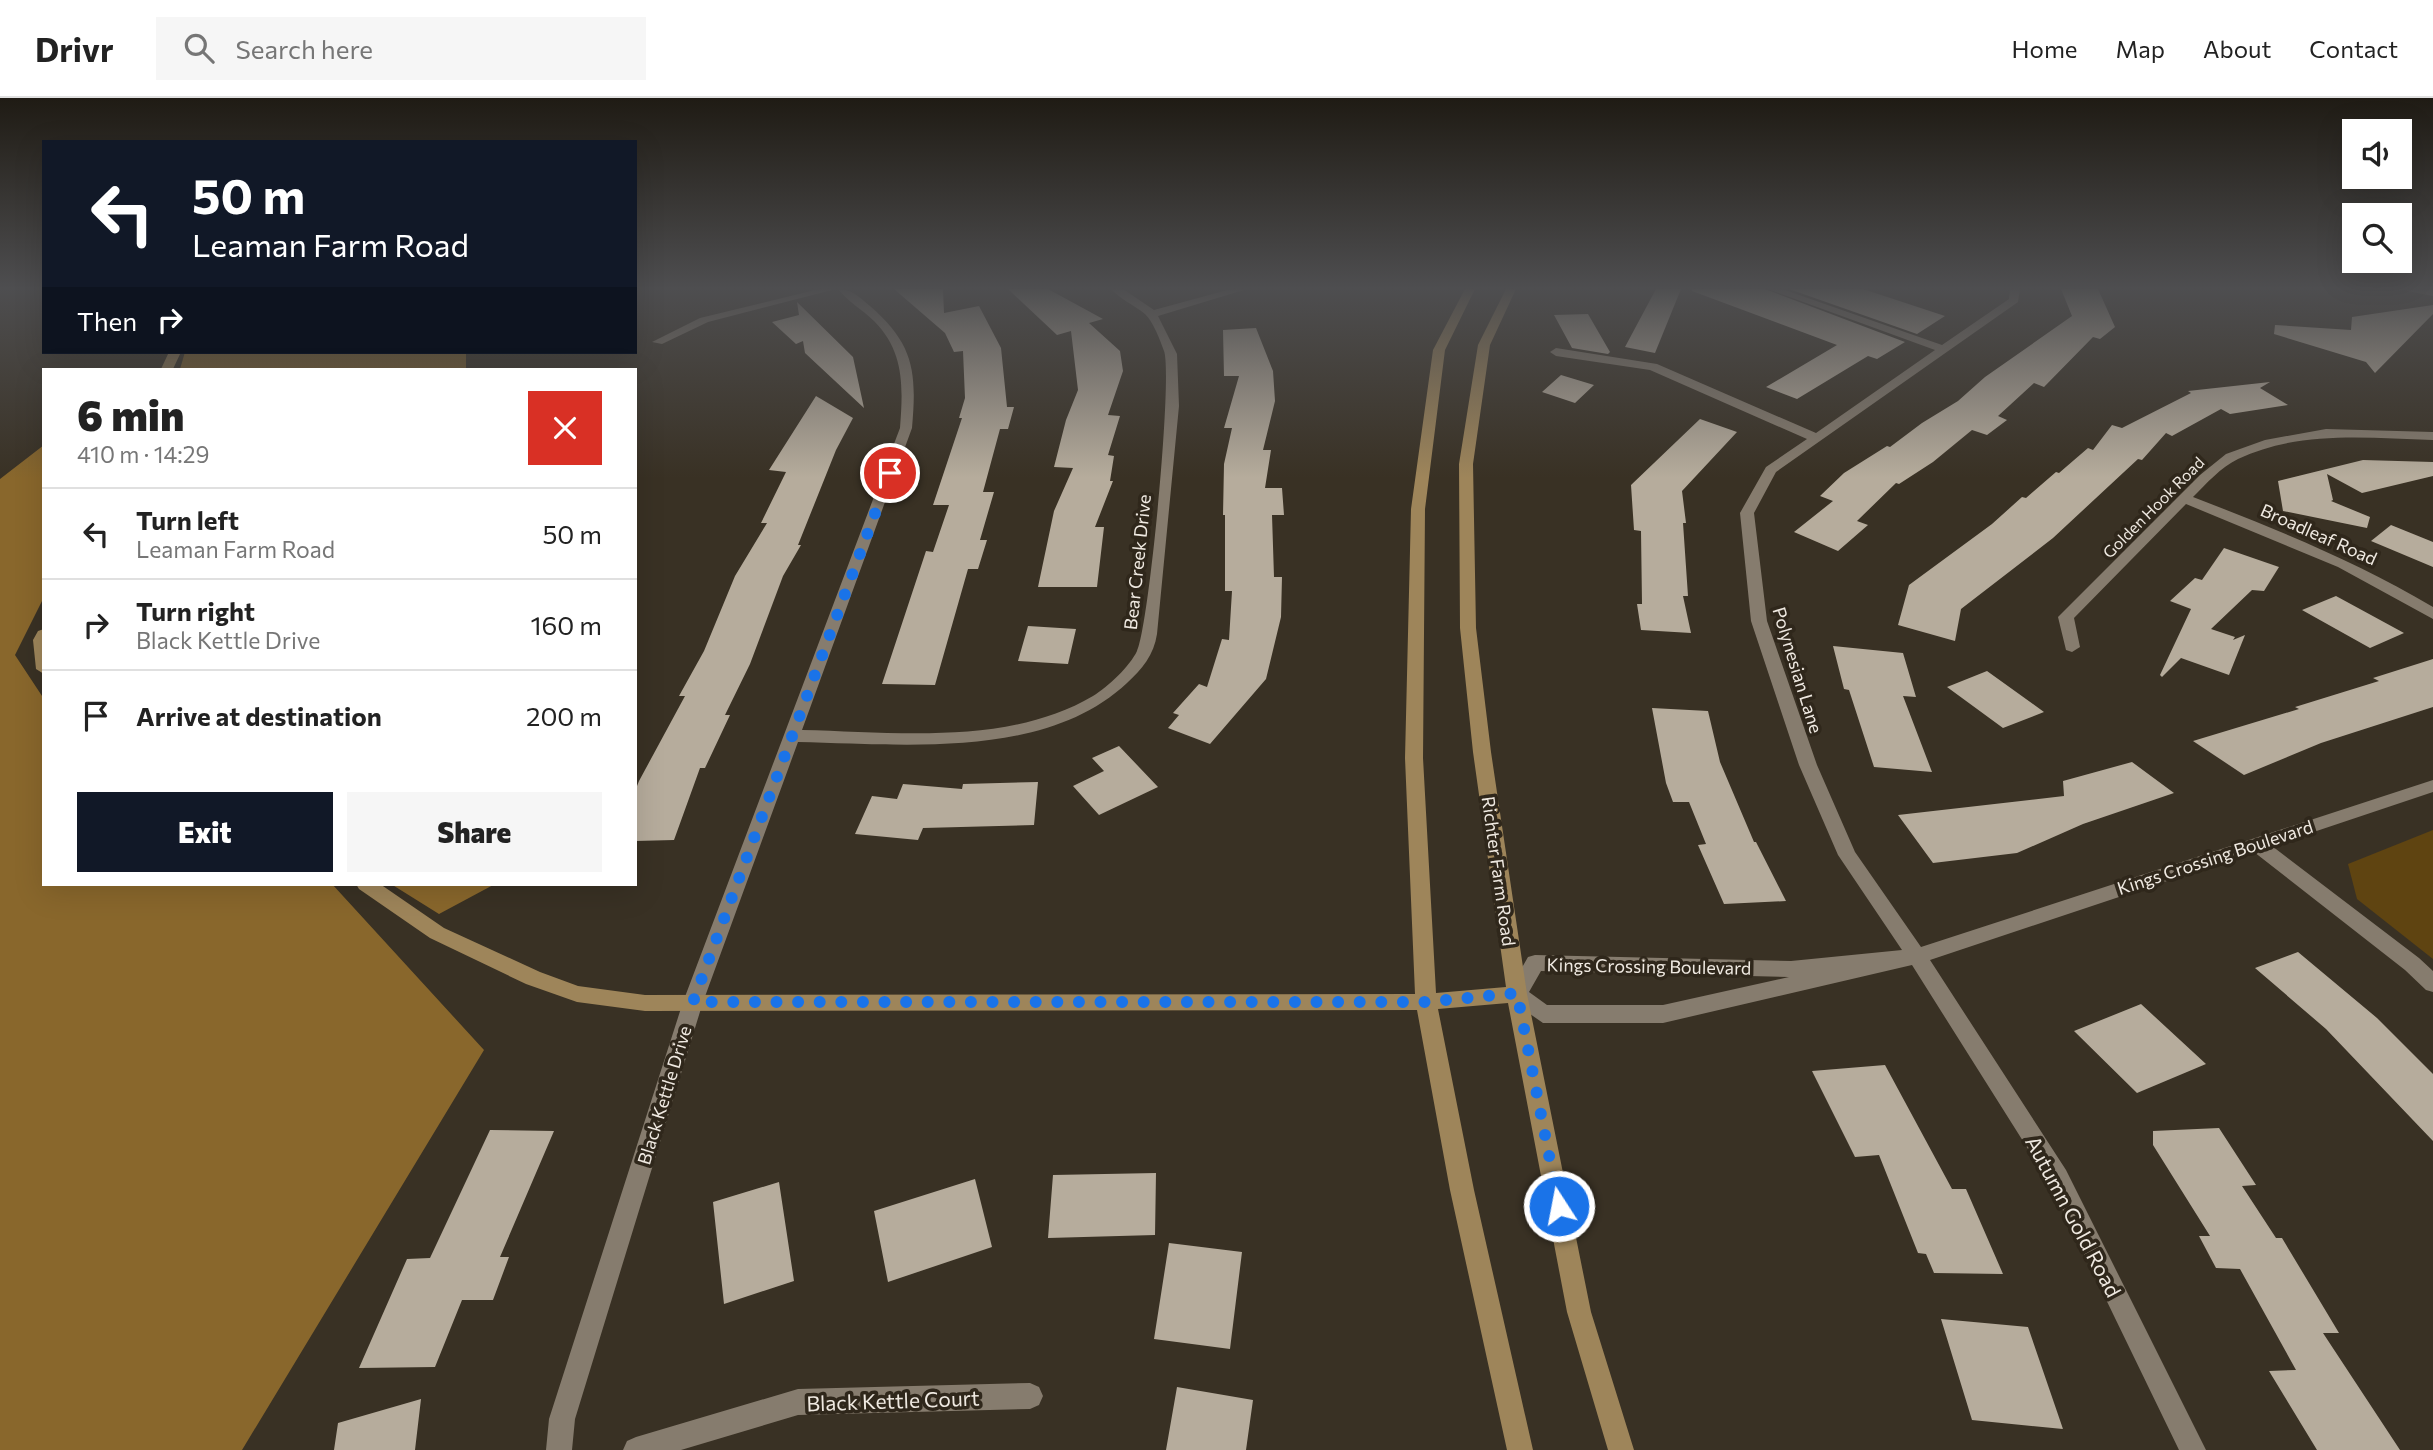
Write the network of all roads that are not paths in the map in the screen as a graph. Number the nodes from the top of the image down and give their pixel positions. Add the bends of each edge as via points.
1 (904, 352) edge
2 (1170, 352) edge
3 (1439, 352) edge
4 (1483, 352) edge
5 (1556, 352) dead end
6 (1939, 352) edge
7 (2433, 436) edge
8 (1817, 438) junction
9 (2185, 499) junction
10 (2433, 614) edge
11 (2072, 647) dead end
12 (794, 736) junction
13 (2433, 786) edge
14 (2256, 844) junction
15 (369, 886) edge
16 (1917, 956) junction
17 (2433, 984) edge
18 (1517, 993) junction
19 (693, 1002) junction
20 (1426, 1002) junction
21 (1030, 1396) dead end
22 (559, 1450) edge
23 (636, 1450) edge
24 (1520, 1450) edge
25 (1621, 1450) edge
26 (2193, 1450) edge

1 - 12 street, Black Kettle Drive via 910,388 906,428
2 - 12 street, Bear Creek Drive via 1173,406 1152,618 1146,651 1118,687 1045,724 997,735
3 - 20 main road via 1418,509 1414,758
4 - 18 main road, Richter Farm Road via 1466,464 1468,628
5 - 8 street via 1653,367
6 - 8 street, Polynesian Lane
7 - 9 street, Golden Hook Road via 2326,433 2270,443 2231,457
8 - 16 street, Polynesian Lane via 1771,470 1747,513 1759,621 1808,765 1847,855
9 - 10 street, Broadleaf Road via 2336,559
9 - 11 street, Golden Hook Road via 2066,617
12 - 19 street, Black Kettle Drive
13 - 14 street, Kings Crossing Boulevard
14 - 16 street, Kings Crossing Boulevard
14 - 17 street
15 - 19 main road via 437,933 577,994 645,1003
16 - 18 street, Kings Crossing Boulevard via 1663,1014 1543,1014
16 - 18 street, Kings Crossing Boulevard via 1791,969 1535,963
16 - 26 street, Autumn Gold Road via 2058,1177
18 - 20 main road
18 - 25 main road, Richter Farm Road via 1579,1312
19 - 20 main road
19 - 22 street, Black Kettle Drive via 562,1419
20 - 24 main road
21 - 23 street, Black Kettle Court via 798,1402

